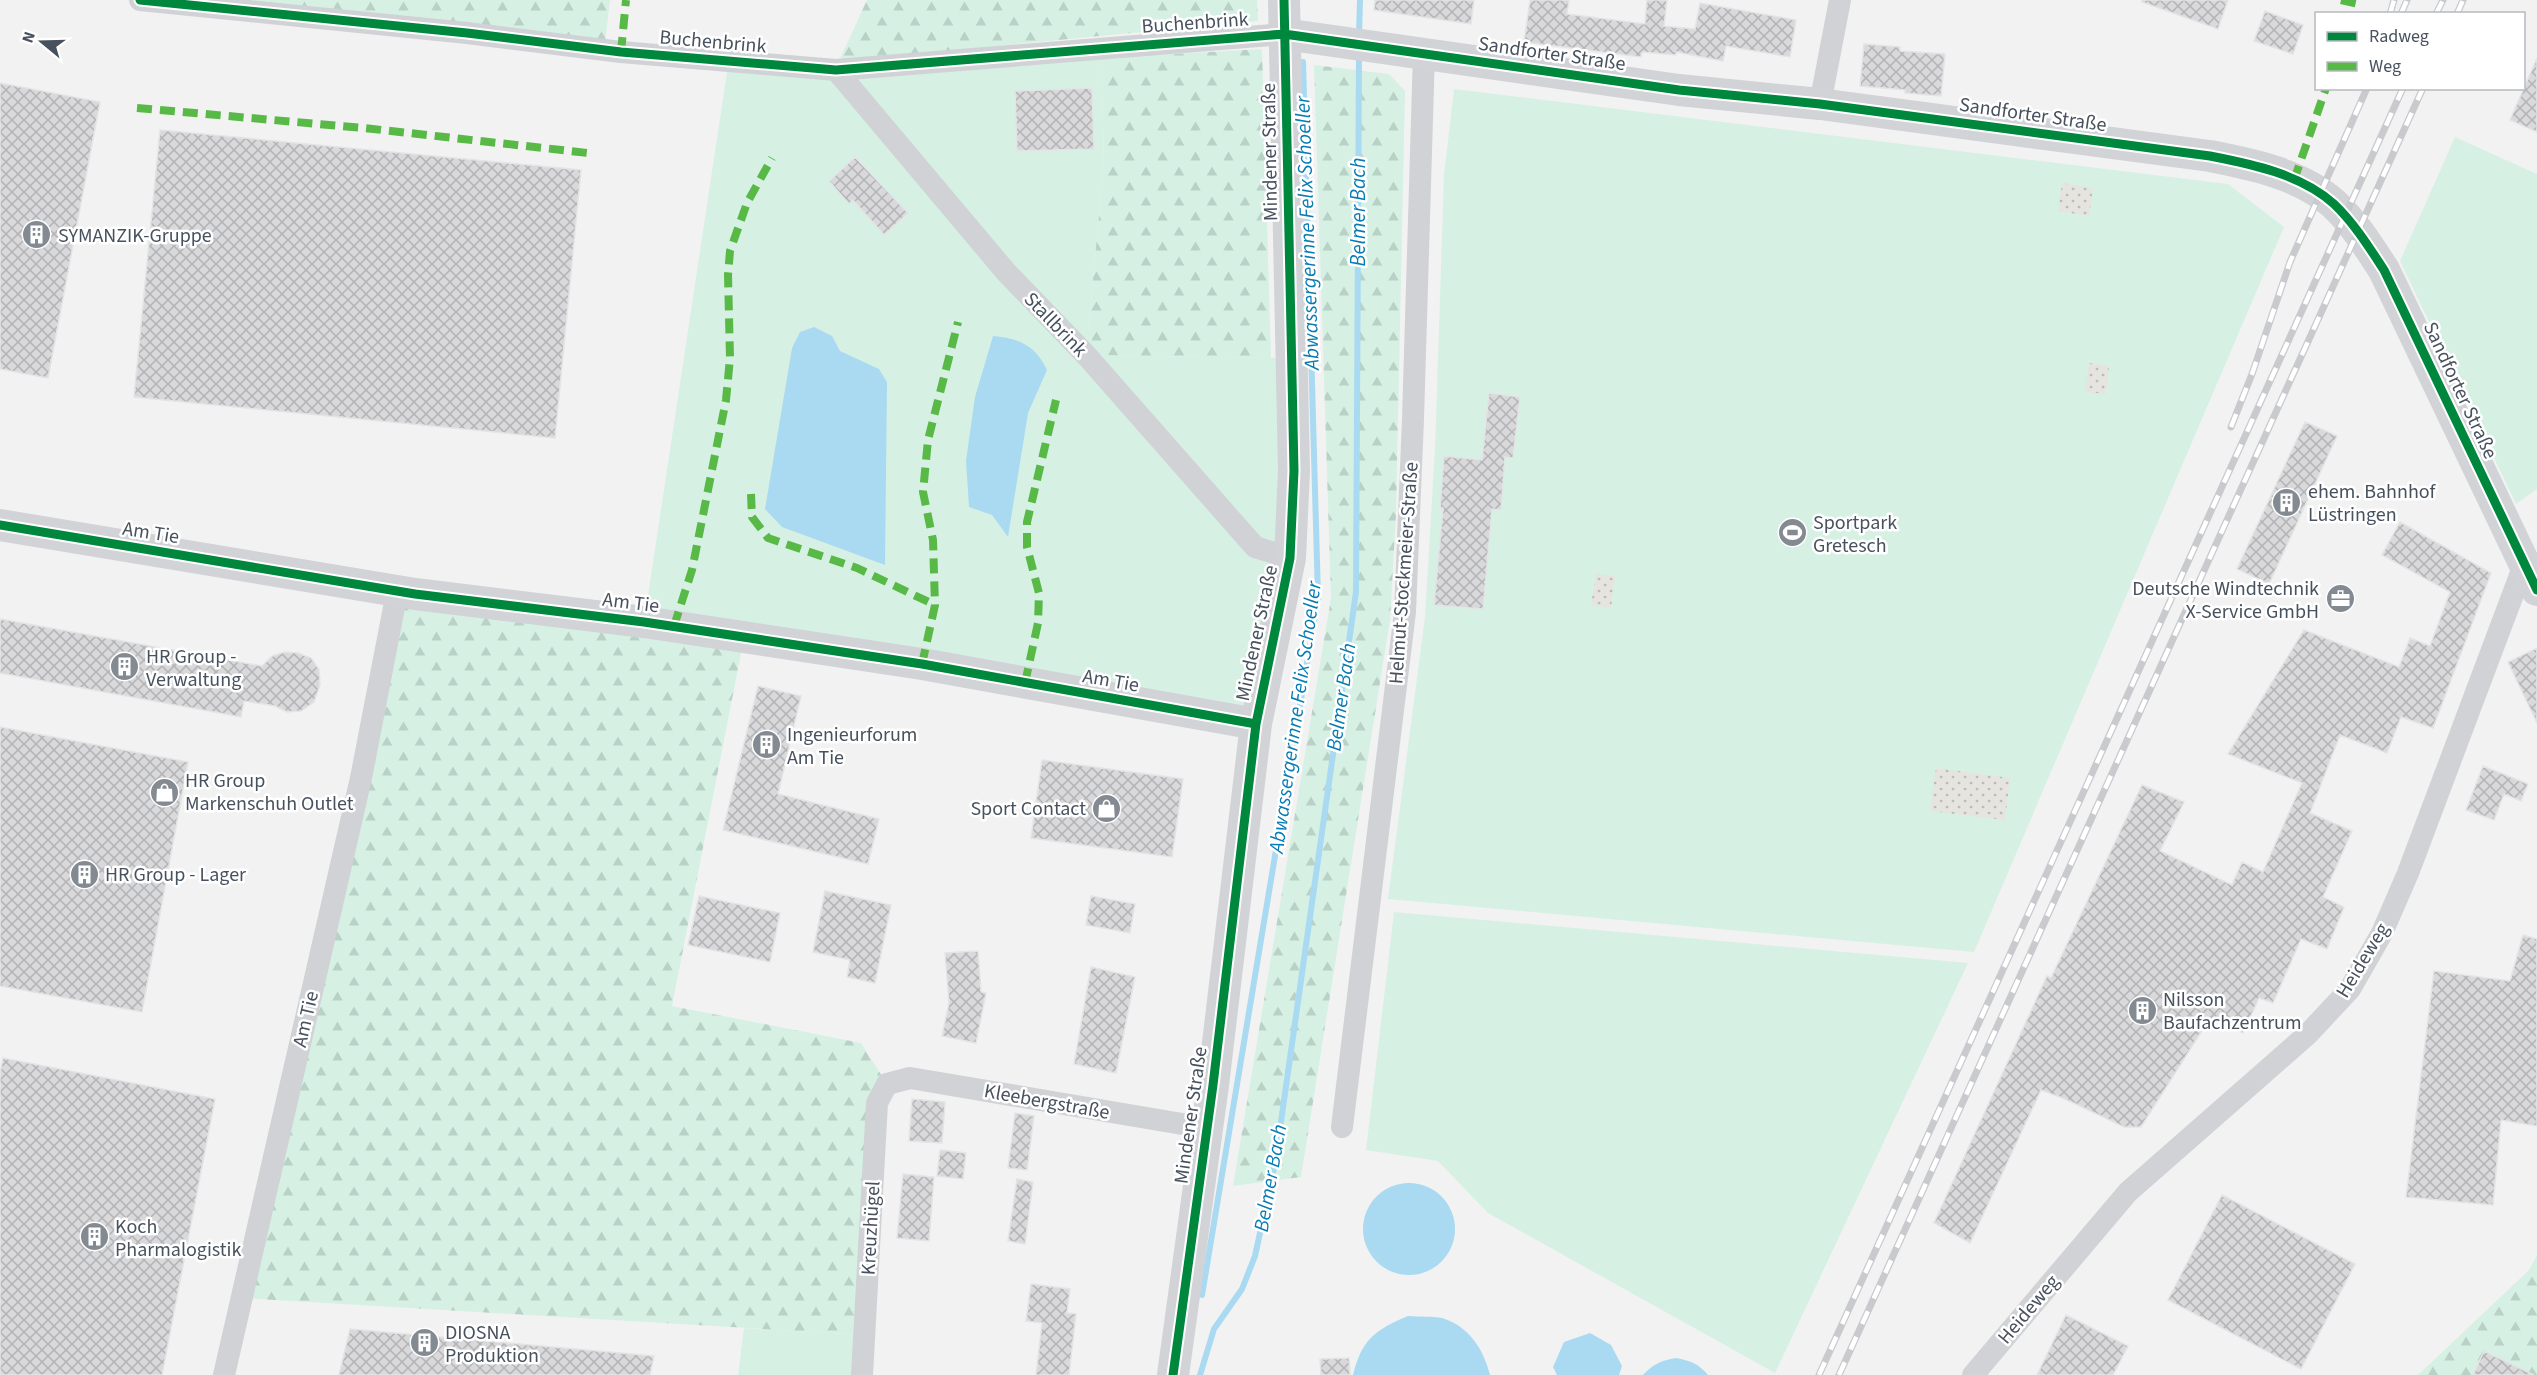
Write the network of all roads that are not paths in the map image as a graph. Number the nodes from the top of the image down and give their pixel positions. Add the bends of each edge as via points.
1 (140, 0) edge
2 (1284, 0) edge
3 (1840, 0) edge
4 (1284, 33) junction
5 (1424, 52) junction
6 (836, 70) junction
7 (1820, 104) junction
8 (0, 525) edge
9 (1290, 558) junction
10 (2530, 578) edge
11 (398, 592) junction
12 (1256, 724) junction
13 (888, 1084) joint
14 (1342, 1127) dead end
15 (1206, 1128) junction
16 (224, 1375) edge
17 (862, 1375) edge
18 (1173, 1375) edge
19 (1973, 1375) edge

1 - 6 street, Buchenbrink via 621,52
2 - 4 street, Mindener Straße
3 - 7 street
4 - 5 street, Sandforter Straße
4 - 6 street, Buchenbrink
4 - 9 street, Mindener Straße via 1294,471
5 - 7 street, Sandforter Straße via 1679,90
5 - 14 street, Helmut-Stockmeier-Straße via 1405,612
6 - 9 street, Stallbrink via 1006,272 1086,355 1255,547
7 - 10 street, Sandforter Straße via 2210,156 2253,164 2320,194 2359,232 2384,270
8 - 11 street, Am Tie
9 - 12 street, Mindener Straße
10 - 19 street, Heideweg via 2382,933 2350,989 2308,1034 2127,1192
11 - 12 street, Am Tie via 674,626 922,664
11 - 16 street, Am Tie via 360,778
12 - 15 street, Mindener Straße
13 - 15 street, Kleebergstraße via 910,1078
13 - 17 street, Kreuzhügel via 877,1103
15 - 18 street, Mindener Straße

